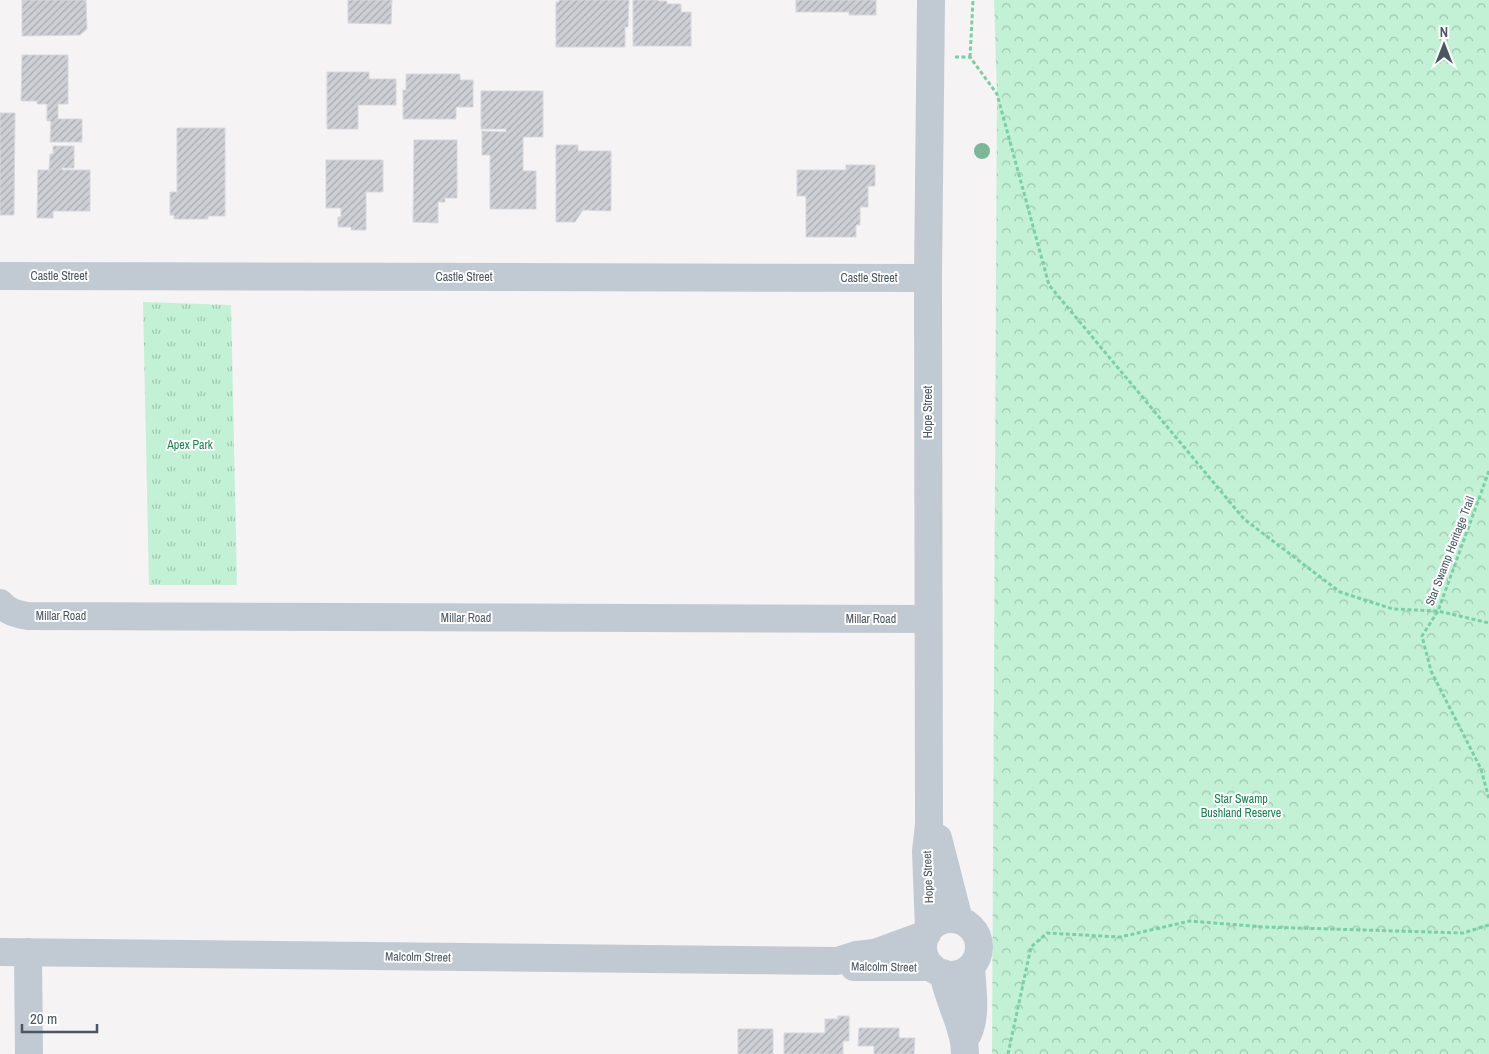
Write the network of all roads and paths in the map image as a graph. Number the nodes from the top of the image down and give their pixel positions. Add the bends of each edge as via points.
1 (931, 0) edge
2 (972, 0) edge
3 (931, 57) junction
4 (970, 57) junction
5 (0, 276) edge
6 (928, 278) junction
7 (1489, 472) edge
8 (3, 606) edge
9 (1438, 611) junction
10 (928, 620) junction
11 (1489, 623) edge
12 (1489, 799) edge
13 (929, 825) junction
14 (959, 920) junction
15 (1489, 925) edge
16 (928, 932) junction
17 (0, 952) edge
18 (28, 952) junction
19 (837, 961) junction
20 (971, 967) junction
21 (938, 970) junction
22 (965, 1047) edge
23 (29, 1054) edge
24 (1008, 1054) edge

1 - 3 street, Hope Street
2 - 4 path
3 - 4 path
3 - 6 street, Hope Street
4 - 9 path via 997,94 1049,286 1244,519 1340,592 1393,609
5 - 6 street, Castle Street
6 - 10 street, Hope Street
7 - 9 path, Star Swamp Heritage Trail
8 - 10 street, Millar Road via 13,613 38,616
9 - 11 path
9 - 12 path, Star Swamp Heritage Trail via 1422,636 1432,671 1481,769
10 - 13 street, Hope Street
13 - 14 street, Hope Street via 938,837
13 - 16 street, Hope Street via 926,851
14 - 16 street via 943,920
14 - 20 street via 968,924 979,940 977,959
15 - 24 path via 1463,933 1264,927 1190,921 1120,936 1047,933 1031,947
16 - 19 street, Malcolm Street via 876,953
16 - 21 street via 923,948 928,961
17 - 18 street, Malcolm Street
18 - 19 street, Malcolm Street
18 - 23 street
19 - 21 street, Malcolm Street via 856,968
20 - 21 street via 958,974
20 - 22 street via 971,1022
21 - 22 street

